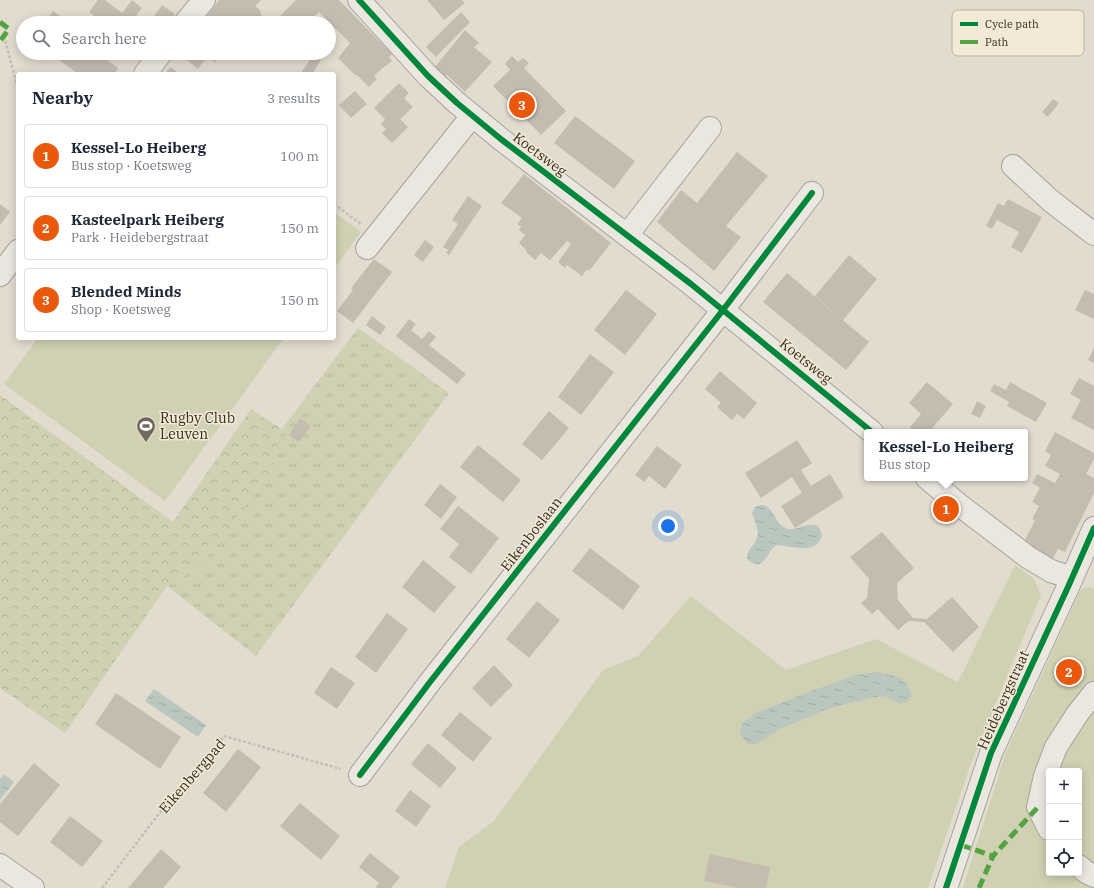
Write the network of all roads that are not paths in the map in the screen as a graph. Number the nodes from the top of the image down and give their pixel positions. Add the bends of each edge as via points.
1 (204, 0) edge
2 (359, 0) edge
3 (191, 16) edge
4 (156, 60) edge
5 (147, 72) edge
6 (472, 116) junction
7 (710, 128) dead end
8 (1013, 166) dead end
9 (812, 193) dead end
10 (1094, 234) edge
11 (627, 235) junction
12 (372, 242) road end
13 (16, 254) edge
14 (0, 275) edge
15 (723, 310) junction
16 (868, 429) edge
17 (931, 481) edge
18 (1094, 528) edge
19 (1081, 573) edge
20 (1094, 693) edge
21 (360, 774) road end
22 (1046, 823) edge
23 (0, 865) edge
24 (1082, 869) edge
25 (1094, 876) edge
26 (33, 888) edge
27 (946, 888) edge

1 - 3 street
2 - 6 street, Koetsweg via 428,76
4 - 5 street
6 - 11 street, Koetsweg
6 - 12 street
7 - 11 street
8 - 10 street via 1051,201
9 - 15 street
11 - 15 street, Koetsweg
13 - 14 street
15 - 16 street, Koetsweg
15 - 21 street, Eikenboslaan
17 - 19 street via 1029,558 1051,571
18 - 19 street, Heidebergstraat
19 - 27 street, Heidebergstraat via 991,753
20 - 22 street via 1056,747 1045,776 1038,807
23 - 26 street
24 - 25 street

